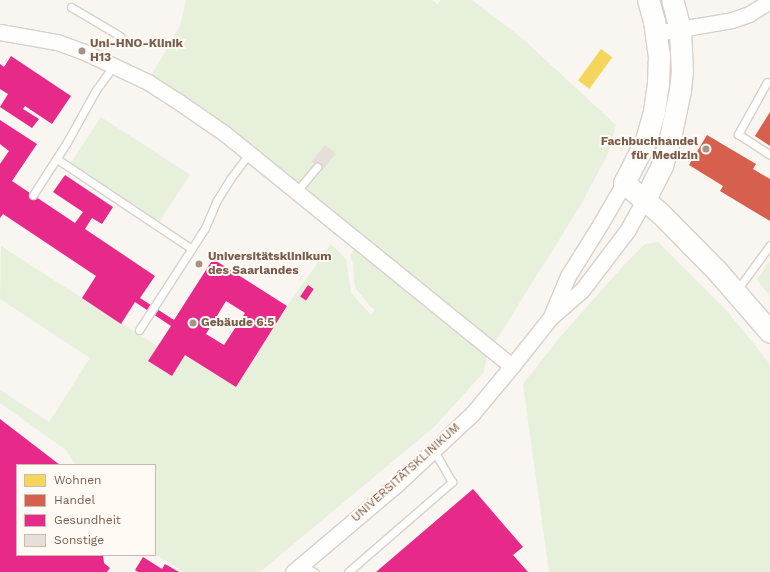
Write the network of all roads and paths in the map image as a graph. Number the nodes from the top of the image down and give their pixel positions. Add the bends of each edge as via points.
1 (648, 0) edge
2 (672, 0) edge
3 (70, 7) dead end
4 (767, 8) edge
5 (680, 29) junction
6 (0, 32) edge
7 (656, 33) junction
8 (120, 36) dead end
9 (114, 65) junction
10 (767, 82) dead end
11 (249, 154) junction
12 (770, 155) edge
13 (56, 159) junction
14 (317, 167) dead end
15 (624, 183) junction
16 (296, 192) junction
17 (33, 195) dead end
18 (645, 199) junction
19 (770, 245) edge
20 (192, 249) junction
21 (736, 291) junction
22 (551, 317) junction
23 (139, 330) dead end
24 (770, 332) edge
25 (512, 366) junction
26 (434, 451) junction
27 (303, 570) edge
28 (348, 572) edge

1 - 7 street
2 - 5 street
3 - 8 lane
4 - 5 street via 732,20
5 - 7 street
5 - 18 street via 682,72 675,118 662,164
6 - 9 street via 57,42
7 - 15 street via 659,55 654,112 646,140
9 - 11 street via 176,100 224,133
9 - 13 lane via 96,90
10 - 12 lane via 738,134
11 - 16 street
11 - 20 lane via 217,200 205,228
13 - 17 lane
13 - 20 lane
14 - 16 lane
15 - 18 street
15 - 22 street via 568,276
16 - 25 street
18 - 21 street
18 - 22 street via 627,231 582,290
19 - 21 lane
20 - 23 lane
21 - 24 street
22 - 25 street, UNIVERSITÄTSKLINIKUM
25 - 26 street, UNIVERSITÄTSKLINIKUM via 472,414
26 - 27 street, UNIVERSITÄTSKLINIKUM
26 - 28 lane via 452,482

